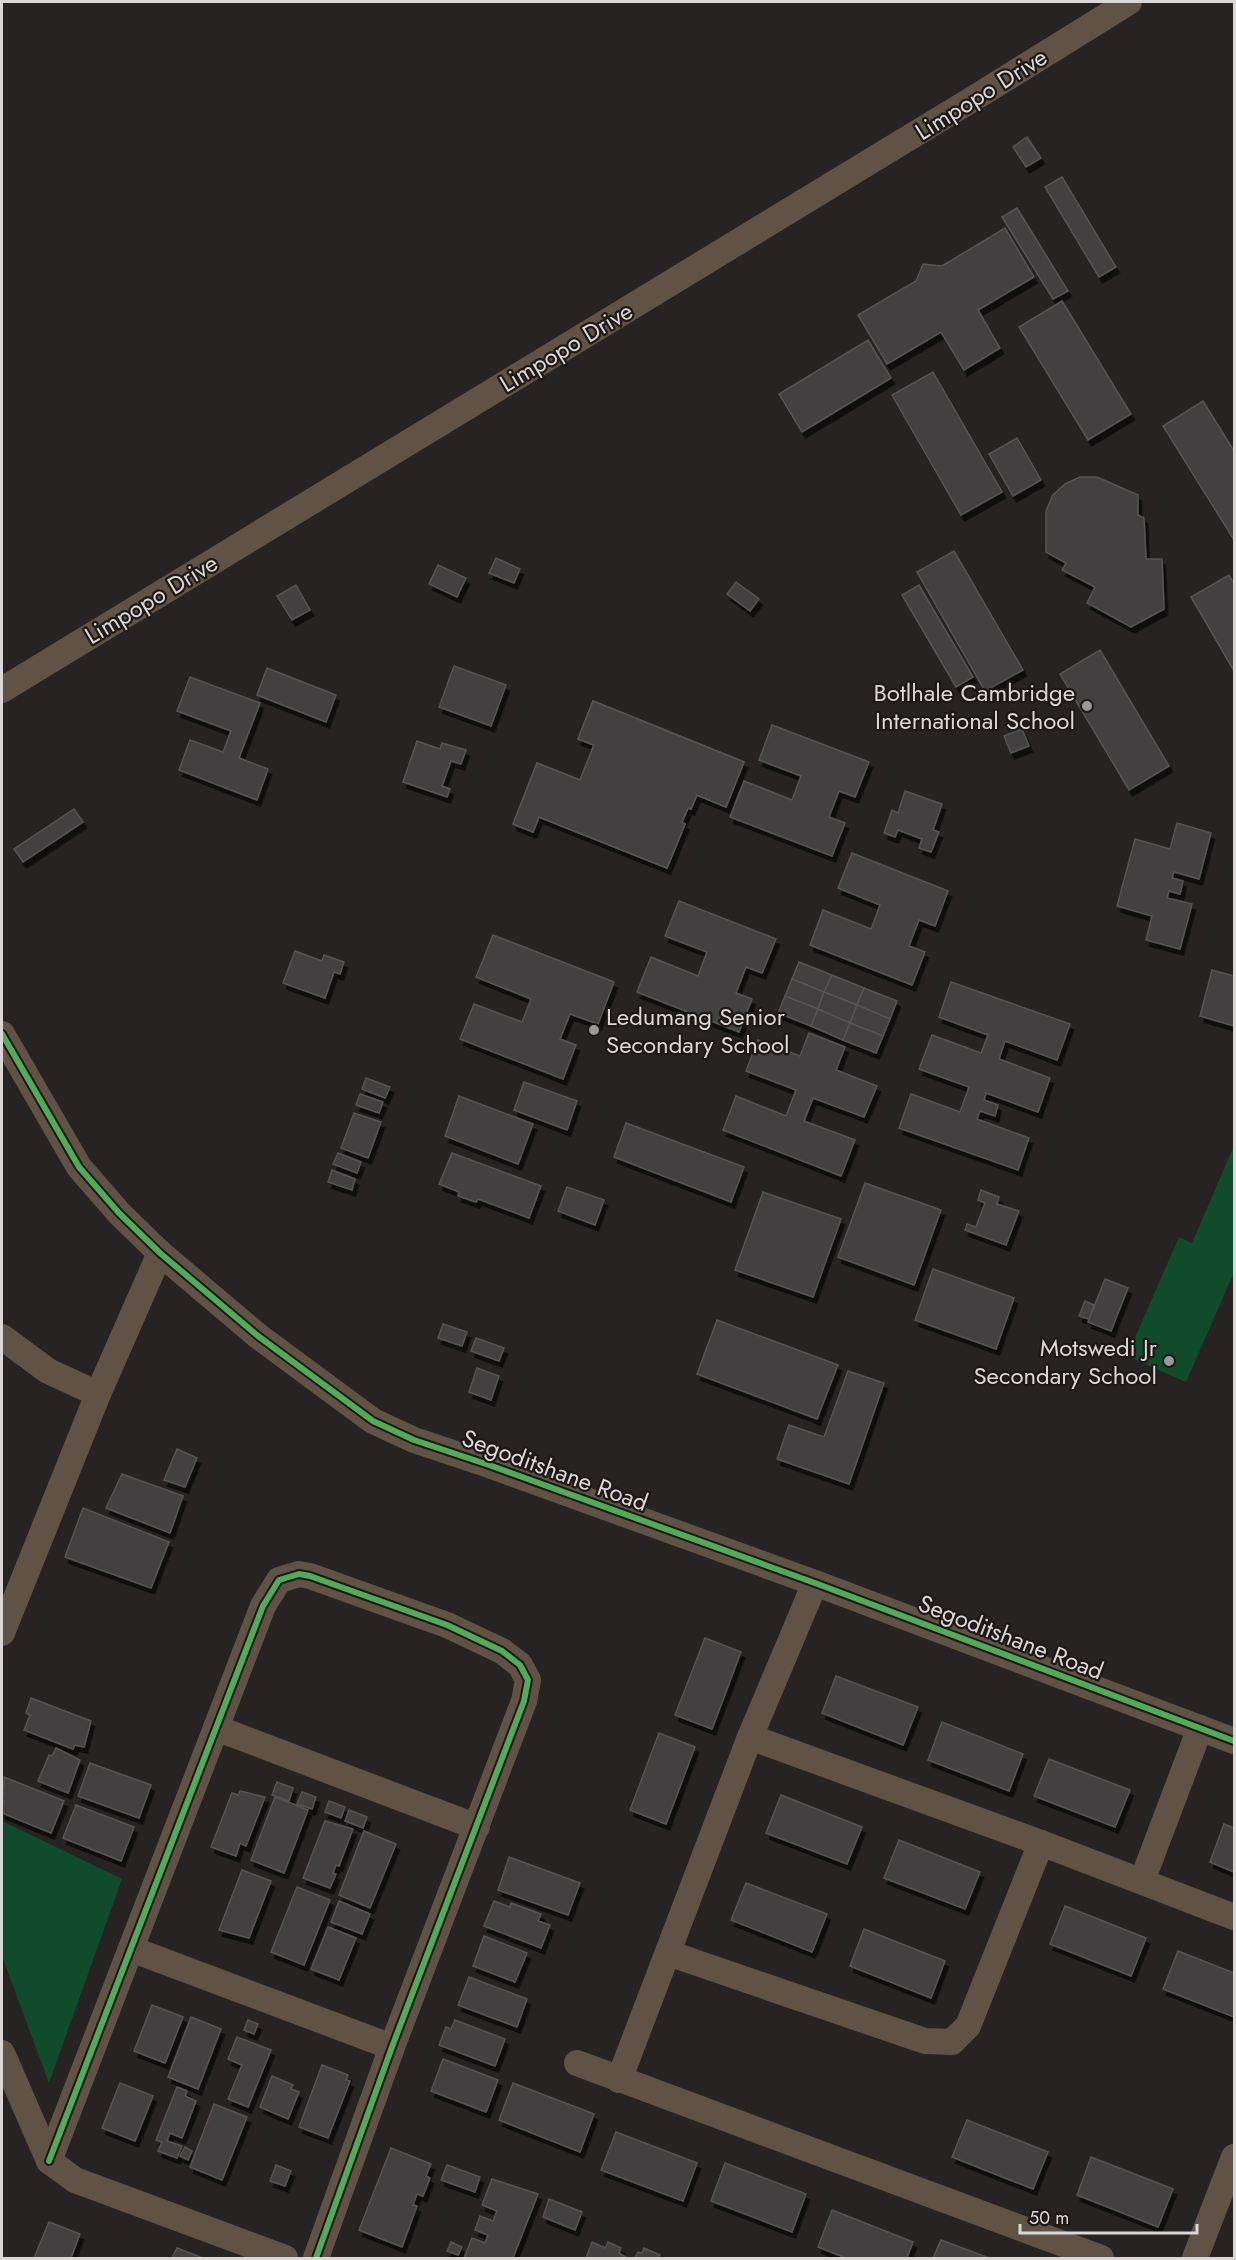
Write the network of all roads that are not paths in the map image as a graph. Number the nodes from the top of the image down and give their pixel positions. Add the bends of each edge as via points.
1 (1129, 2) edge
2 (2, 690) edge
3 (2, 1034) edge
4 (160, 1253) junction
5 (2, 1337) edge
6 (98, 1394) junction
7 (815, 1583) junction
8 (2, 1633) edge
9 (216, 1728) junction
10 (1200, 1728) junction
11 (750, 1737) junction
12 (1234, 1741) edge
13 (477, 1827) junction
14 (1041, 1843) junction
15 (1142, 1881) junction
16 (1234, 1917) edge
17 (131, 1949) junction
18 (668, 1953) junction
19 (392, 2047) junction
20 (2, 2053) edge
21 (577, 2063) dead end
22 (619, 2080) junction
23 (1234, 2157) edge
24 (49, 2161) junction
25 (285, 2259) edge
26 (316, 2259) edge
27 (1101, 2259) edge
28 (1195, 2259) edge

1 - 2 street, Limpopo Drive
3 - 4 street, Segoditshane Road via 79,1167
4 - 6 street
4 - 7 street, Segoditshane Road via 295,1365 388,1429
5 - 6 street via 48,1371
6 - 8 street
7 - 10 street, Segoditshane Road
7 - 11 street
9 - 13 street
9 - 13 street via 263,1606 279,1580 299,1574 310,1576 447,1626 502,1651 520,1665 528,1680 524,1701
9 - 17 street
10 - 12 street, Segoditshane Road
10 - 15 street
11 - 14 street
11 - 18 street
13 - 19 street
14 - 15 street
14 - 18 street via 968,2026 952,2042 925,2041
15 - 16 street
17 - 19 street
17 - 24 street
18 - 22 street
19 - 26 street
20 - 24 street
21 - 22 street
22 - 27 street
23 - 28 street
24 - 25 street via 75,2180

